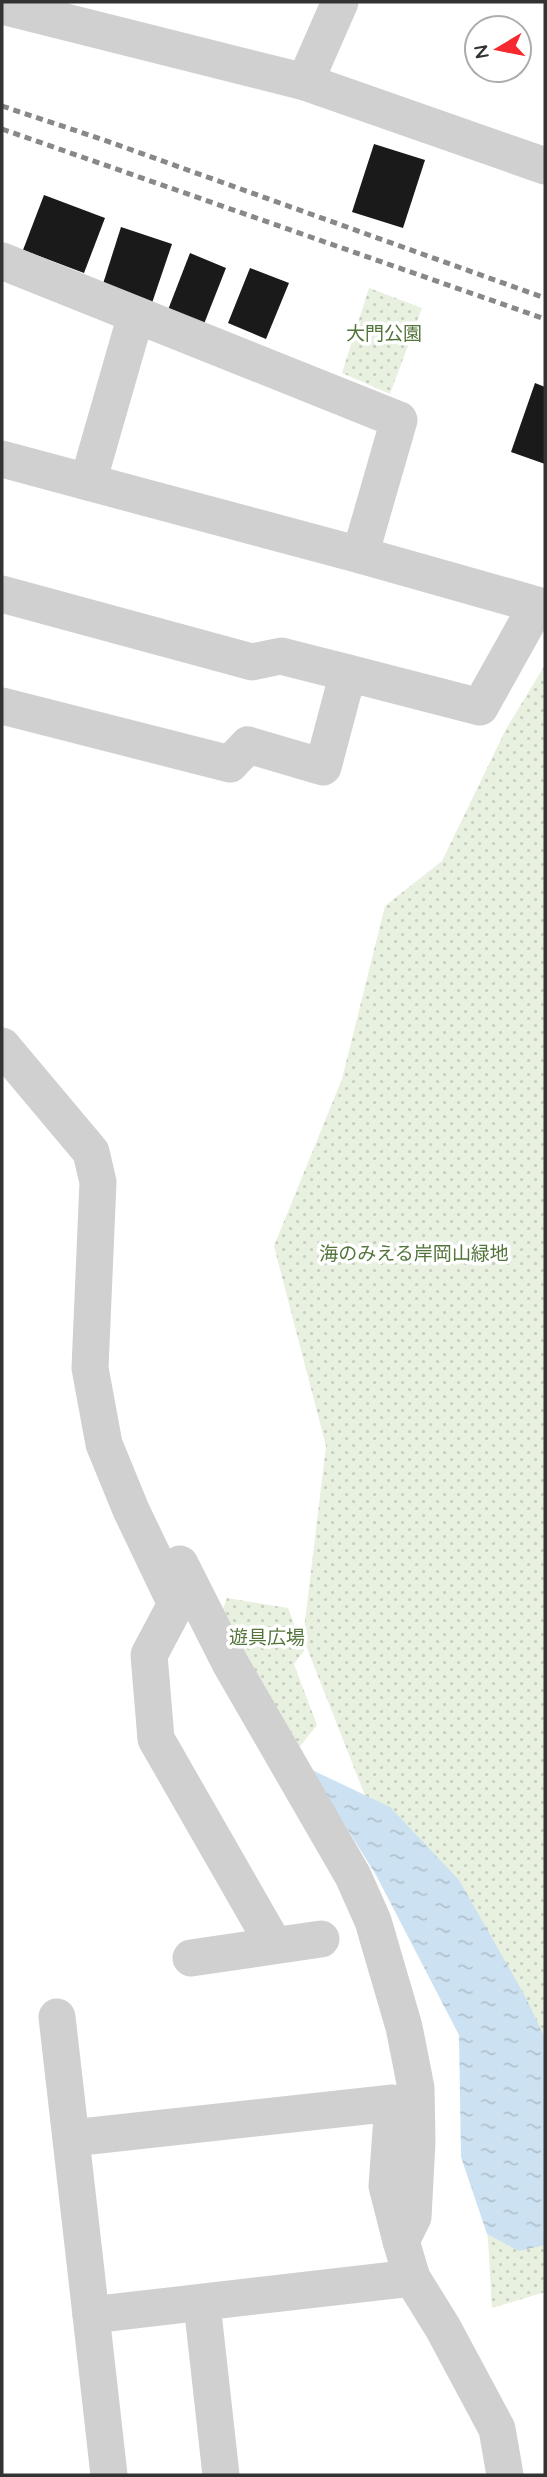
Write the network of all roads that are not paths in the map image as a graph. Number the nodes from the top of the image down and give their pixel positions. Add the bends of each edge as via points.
1 (340, 2) edge
2 (2, 6) edge
3 (304, 82) junction
4 (545, 166) edge
5 (2, 261) edge
6 (136, 315) junction
7 (2, 459) edge
8 (88, 482) junction
9 (360, 555) junction
10 (2, 594) edge
11 (348, 673) junction
12 (2, 706) edge
13 (2, 1046) edge
14 (144, 1537) junction
15 (321, 1939) dead end
16 (274, 1945) junction
17 (191, 1958) dead end
18 (57, 2017) dead end
19 (72, 2138) junction
20 (401, 2241) junction
21 (412, 2278) junction
22 (202, 2304) junction
23 (91, 2315) junction
24 (109, 2475) edge
25 (221, 2475) edge
26 (505, 2475) edge

1 - 3 street
2 - 3 street
3 - 4 street
5 - 6 street
6 - 8 street
6 - 9 street via 399,420
7 - 8 street
8 - 9 street
9 - 11 street via 537,605 480,707
10 - 11 street via 252,662 281,656
11 - 12 street via 323,767 247,745 230,764
13 - 14 street via 91,1152 99,1182 90,1367 104,1444
14 - 16 street via 176,1604 149,1655 156,1739
14 - 20 street via 170,1544 230,1663 353,1876 373,1922 401,2015 416,2088 413,2217
15 - 16 street
16 - 17 street
18 - 19 street
19 - 20 street via 393,2104 387,2186
19 - 23 street
20 - 21 street
21 - 22 street
21 - 26 street via 497,2429
22 - 23 street
22 - 25 street
23 - 24 street

